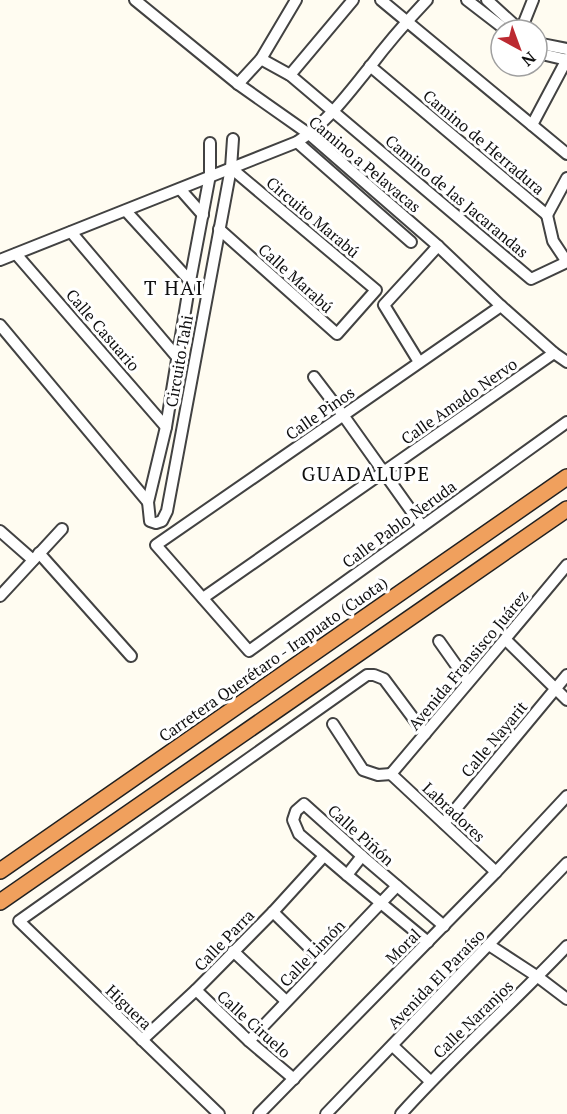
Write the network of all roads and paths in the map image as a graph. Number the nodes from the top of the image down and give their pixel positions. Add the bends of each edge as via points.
1 (135, 0) edge
2 (296, 0) edge
3 (353, 0) edge
4 (381, 0) edge
5 (427, 0) edge
6 (467, 0) edge
7 (487, 0) edge
8 (533, 0) edge
9 (490, 18) edge
10 (507, 18) edge
11 (525, 18) edge
12 (406, 21) junction
13 (549, 45) edge
14 (567, 49) edge
15 (549, 57) edge
16 (261, 59) junction
17 (567, 60) edge
18 (370, 66) junction
19 (290, 75) junction
20 (238, 84) junction
21 (334, 111) junction
22 (532, 125) junction
23 (309, 134) junction
24 (233, 139) dead end
25 (210, 142) dead end
26 (297, 142) junction
27 (567, 154) edge
28 (231, 168) junction
29 (210, 175) junction
30 (567, 178) edge
31 (180, 189) junction
32 (126, 211) junction
33 (547, 214) junction
34 (203, 215) junction
35 (219, 230) junction
36 (71, 232) junction
37 (411, 242) dead end
38 (438, 246) junction
39 (16, 254) junction
40 (0, 260) edge
41 (567, 262) edge
42 (190, 281) junction
43 (376, 290) joint
44 (501, 306) junction
45 (0, 325) edge
46 (554, 353) junction
47 (177, 357) junction
48 (419, 362) junction
49 (567, 362) edge
50 (314, 377) dead end
51 (343, 415) junction
52 (567, 422) edge
53 (166, 427) junction
54 (384, 472) junction
55 (567, 477) edge
56 (148, 502) junction
57 (567, 509) edge
58 (422, 526) junction
59 (62, 529) dead end
60 (0, 531) edge
61 (36, 556) junction
62 (567, 565) edge
63 (0, 596) edge
64 (203, 598) junction
65 (439, 640) dead end
66 (506, 640) junction
67 (131, 656) dead end
68 (567, 675) edge
69 (468, 682) junction
70 (555, 689) junction
71 (567, 700) edge
72 (333, 724) dead end
73 (425, 734) junction
74 (391, 774) junction
75 (567, 796) edge
76 (444, 823) junction
77 (324, 856) junction
78 (362, 856) junction
79 (567, 863) edge
80 (0, 871) edge
81 (496, 872) junction
82 (347, 875) junction
83 (397, 886) junction
84 (0, 902) edge
85 (380, 903) junction
86 (273, 912) junction
87 (444, 926) junction
88 (428, 942) junction
89 (489, 945) junction
90 (567, 946) edge
91 (233, 951) junction
92 (324, 962) junction
93 (538, 977) junction
94 (196, 990) junction
95 (567, 999) edge
96 (286, 1001) junction
97 (142, 1040) junction
98 (249, 1041) junction
99 (393, 1046) junction
100 (294, 1078) junction
101 (430, 1081) junction
102 (219, 1114) edge
103 (259, 1114) edge
104 (326, 1114) edge
105 (401, 1114) edge

1 - 20 street, Camino a Pelavacas
2 - 16 street
3 - 19 street
4 - 12 street
5 - 12 street
6 - 9 street
7 - 10 street
8 - 11 street
12 - 18 street
12 - 22 street
13 - 14 street
15 - 17 street
16 - 19 street, Camino de las Jacarandas
16 - 20 street
17 - 22 street
18 - 21 street
18 - 33 street, Camino de Herradura
19 - 21 street, Camino de las Jacarandas
20 - 23 street, Camino a Pelavacas
21 - 23 street
21 - 41 street, Camino de las Jacarandas via 531,279
22 - 27 street
23 - 26 street
23 - 38 street, Camino a Pelavacas
24 - 28 street, Circuito Tahi
25 - 29 street, Circuito Tahi
26 - 28 street
26 - 37 street
28 - 29 street
28 - 35 street, Circuito Tahi
28 - 43 street, Circuito Marabú
29 - 31 street
29 - 34 street, Circuito Tahi
30 - 33 street, Camino de Herradura
31 - 32 street
31 - 34 street
32 - 36 street
32 - 42 street
33 - 41 street via 553,241
34 - 42 street, Circuito Tahi
35 - 43 street, Calle Marabú via 337,334
35 - 56 street, Circuito Tahi via 162,521 150,520
36 - 39 street
36 - 47 street
38 - 44 street, Camino a Pelavacas
38 - 48 street via 384,305
39 - 40 street
39 - 53 street, Calle Casuario
42 - 47 street, Circuito Tahi
44 - 46 street, Camino a Pelavacas
44 - 48 street, Calle Pinos
45 - 56 street, Circuito Tahi
46 - 49 street, Camino a Pelavacas
46 - 54 street, Calle Amado Nervo
47 - 53 street, Circuito Tahi
48 - 51 street, Calle Pinos
50 - 51 street
51 - 54 street
51 - 64 street, Calle Pinos via 156,545
52 - 58 street, Calle Pablo Neruda
53 - 56 street, Circuito Tahi
54 - 58 street
54 - 64 street, Calle Amado Nervo
55 - 80 highway, Carretera Querétaro - Irapuato (Cuota)
57 - 84 highway
58 - 64 street, Calle Pablo Neruda via 249,651
59 - 61 street
60 - 61 street
61 - 63 street
61 - 67 street
62 - 66 street, Avenida Fransisco Juárez
65 - 69 street
66 - 69 street, Avenida Fransisco Juárez
66 - 70 street
68 - 70 street, Calle Nayarit
69 - 73 street, Avenida Fransisco Juárez
70 - 71 street
70 - 76 street, Calle Nayarit
72 - 74 street via 363,770
73 - 74 street, Avenida Fransisco Juárez
73 - 97 street, Higuera via 384,680 367,675 19,921
74 - 76 street, Labradores
75 - 81 street, Moral
76 - 81 street, Labradores
77 - 78 street, Calle Piñón via 299,834 293,820 304,804
77 - 82 street, Calle Piñón
77 - 86 street, Calle Parra
78 - 82 street
78 - 83 street, Calle Piñón
79 - 89 street, Avenida El Paraíso
81 - 87 street, Moral
82 - 85 street, Calle Piñón
83 - 85 street, Calle Limón
83 - 87 street, Calle Piñón
85 - 88 street, Calle Piñón
85 - 92 street, Calle Limón
86 - 91 street, Calle Parra
86 - 92 street
87 - 88 street, Moral
88 - 100 street, Moral
89 - 93 street
89 - 99 street, Avenida El Paraíso
90 - 93 street, Calle Naranjos
91 - 94 street, Calle Parra
91 - 96 street
92 - 96 street, Calle Limón
93 - 95 street
93 - 101 street, Calle Naranjos
94 - 97 street, Calle Parra
94 - 98 street, Calle Ciruelo
96 - 98 street, Calle Limón
97 - 102 street, Higuera
98 - 100 street, Calle Ciruelo
99 - 101 street
99 - 104 street, Avenida El Paraíso
100 - 103 street, Moral
101 - 105 street, Calle Naranjos

